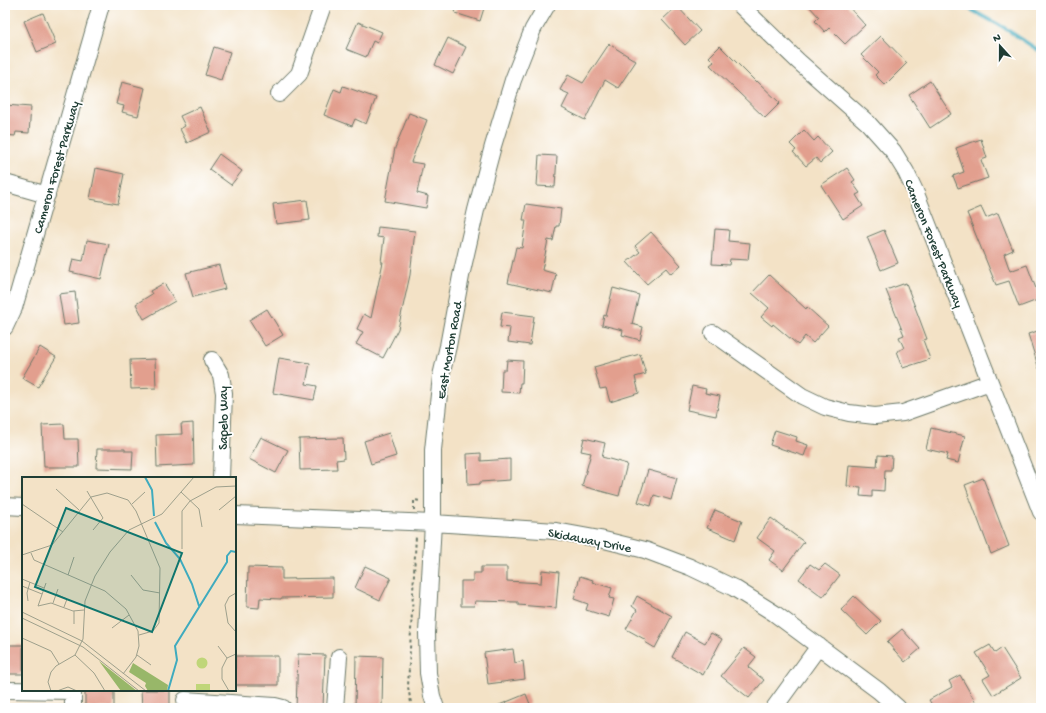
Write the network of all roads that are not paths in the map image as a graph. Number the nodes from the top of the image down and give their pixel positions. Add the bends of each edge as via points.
1 (101, 5) edge
2 (323, 5) edge
3 (547, 5) edge
4 (740, 5) edge
5 (279, 94) dead end
6 (5, 183) edge
7 (47, 195) junction
8 (5, 327) edge
9 (713, 333) dead end
10 (212, 360) dead end
11 (990, 382) junction
12 (222, 477) edge
13 (5, 506) edge
14 (22, 507) edge
15 (1041, 512) edge
16 (236, 515) edge
17 (433, 523) junction
18 (819, 646) junction
19 (339, 656) dead end
20 (5, 690) edge
21 (22, 690) edge
22 (73, 691) edge
23 (185, 699) edge
24 (73, 708) edge
25 (283, 708) edge
26 (336, 708) edge
27 (436, 708) edge
28 (774, 708) edge
29 (898, 708) edge

1 - 7 street, Cameron Forest Parkway
2 - 5 street via 299,74
3 - 17 street, East Morton Road via 533,29 513,80 476,210 461,276 441,376 433,450
4 - 11 street, Cameron Forest Parkway via 868,123 893,151 916,191
6 - 7 street
7 - 8 street, Cameron Forest Parkway via 14,308
9 - 11 street via 802,396 826,407 849,413 875,416 903,412
10 - 12 street, Sapelo Way via 221,375 224,393
11 - 15 street, Cameron Forest Parkway
13 - 14 street
16 - 17 street, Skidaway Drive
17 - 18 street, Skidaway Drive via 556,531 600,538 645,550 690,567 734,588
17 - 27 street, East Morton Road via 428,673
18 - 28 street
18 - 29 street, Skidaway Drive
19 - 26 street
20 - 21 street
22 - 24 street
23 - 25 street

